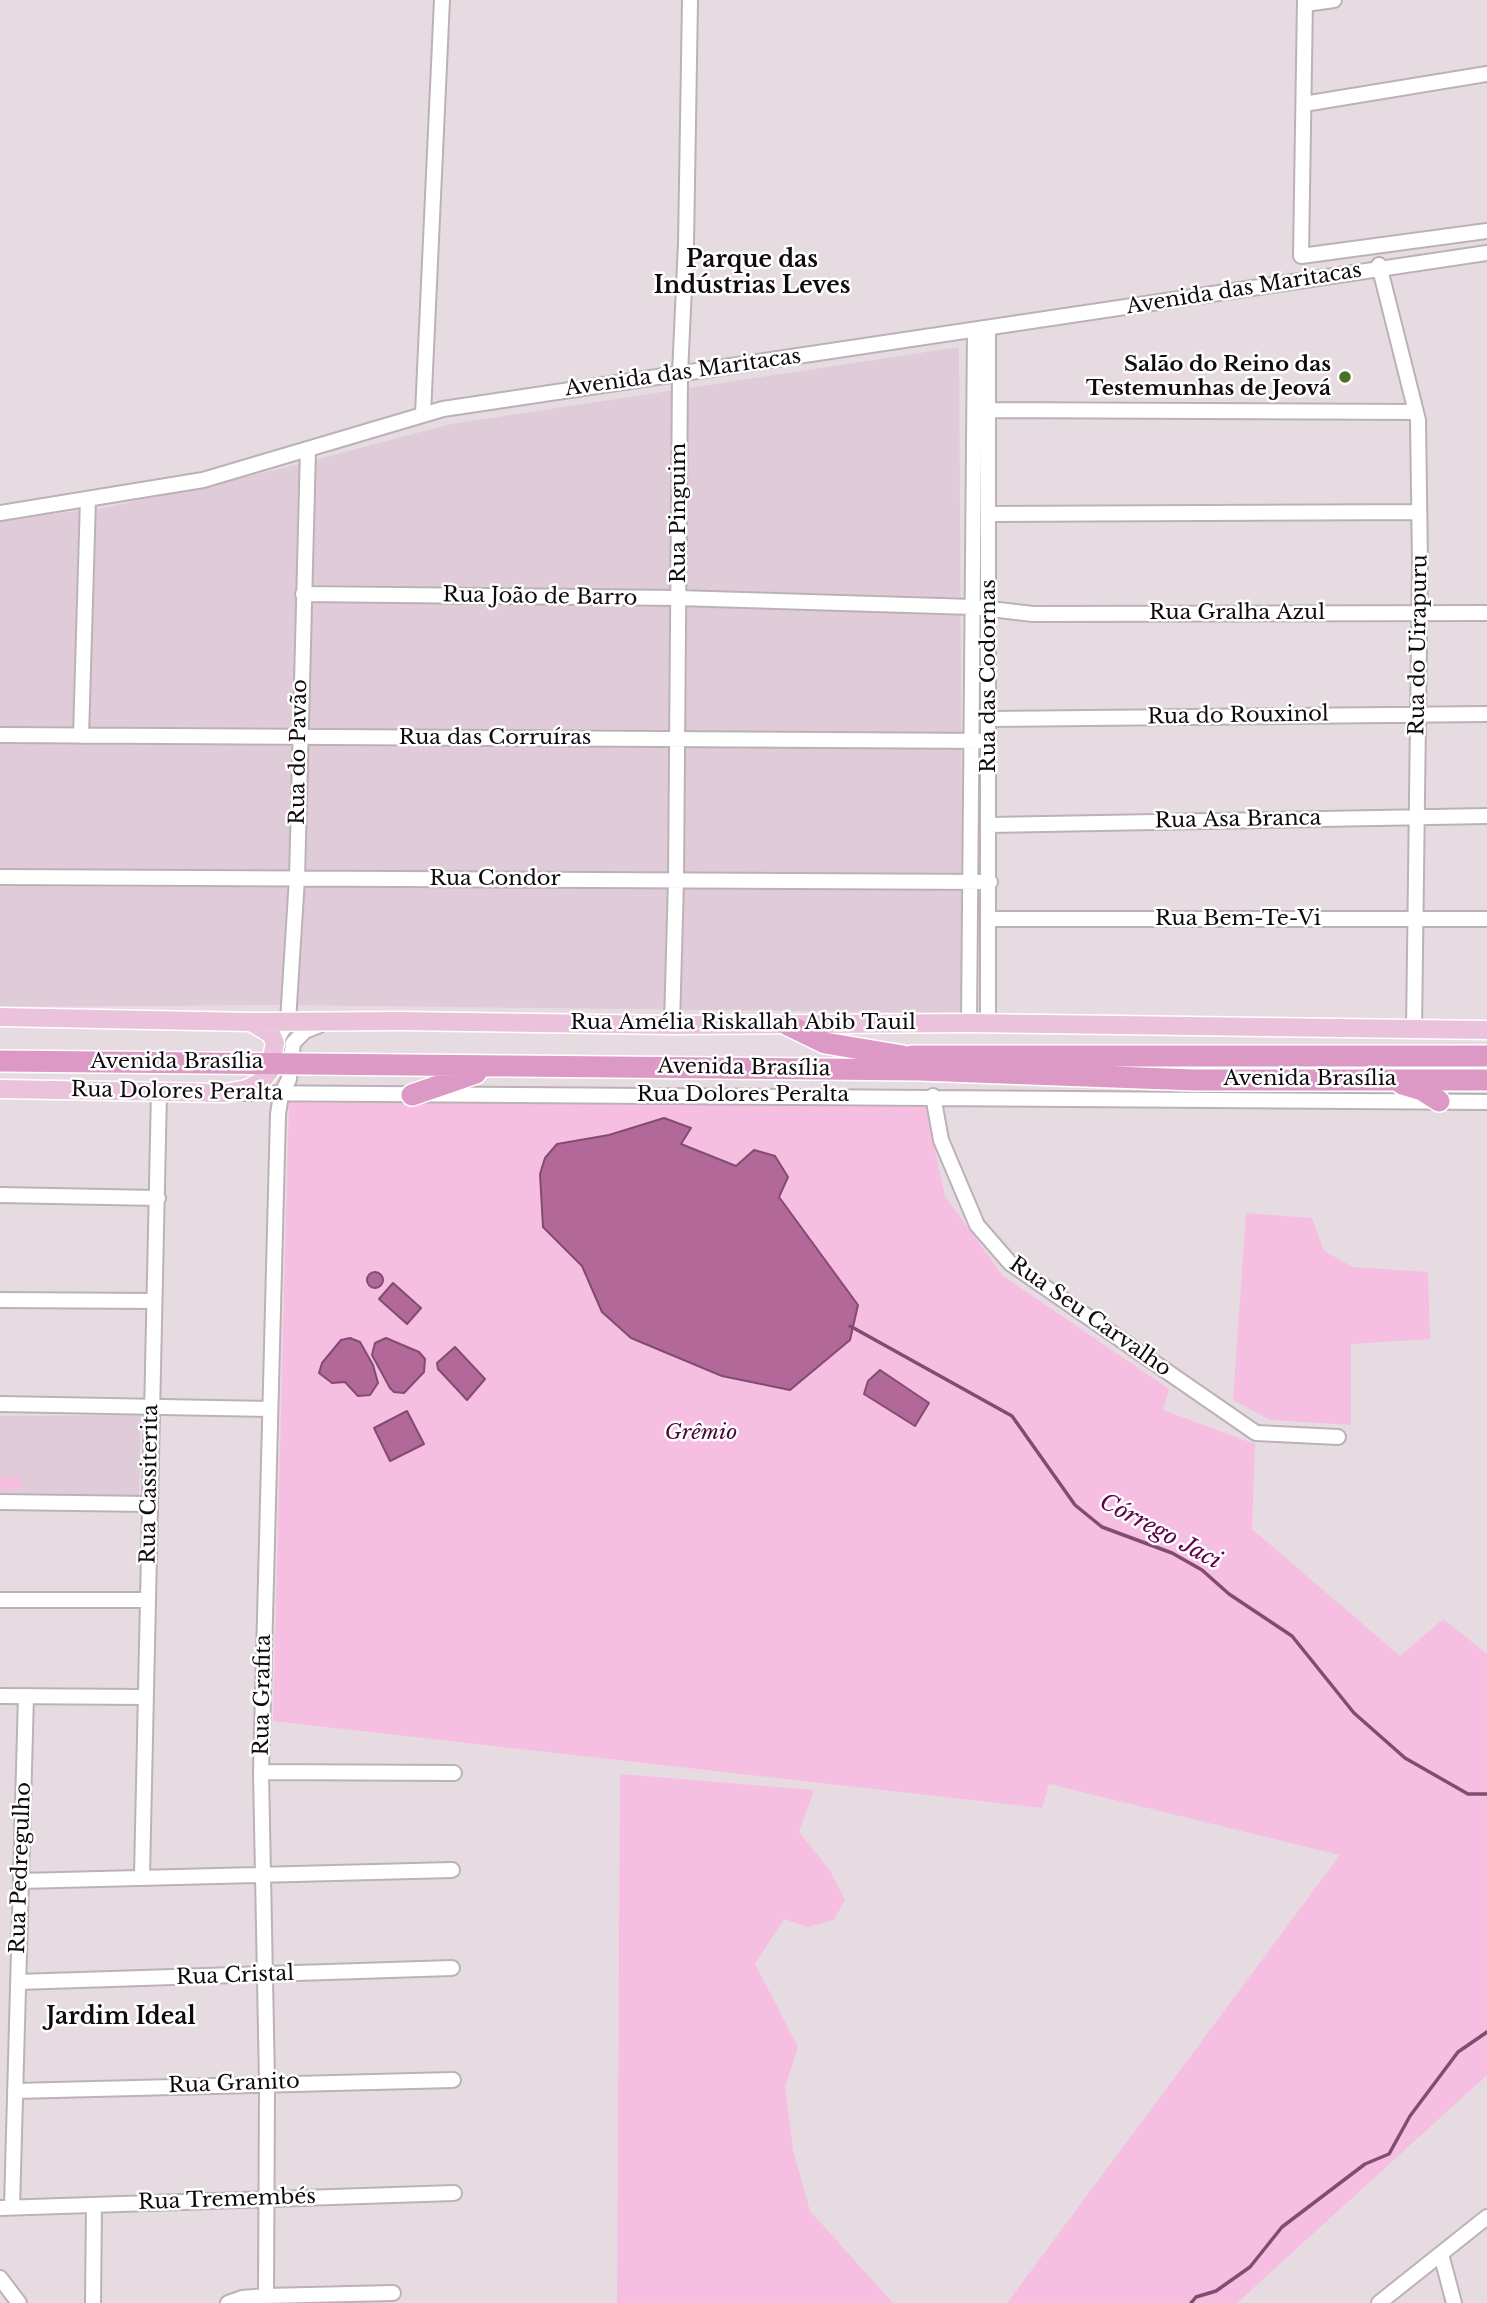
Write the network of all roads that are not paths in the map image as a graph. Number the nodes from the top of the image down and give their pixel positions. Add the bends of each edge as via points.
1 (442, 0) edge
2 (690, 0) edge
3 (1334, 0) edge
4 (1305, 2) edge
5 (1487, 74) edge
6 (1304, 104) junction
7 (1487, 231) edge
8 (1404, 243) junction
9 (1487, 253) edge
10 (1378, 268) junction
11 (981, 329) junction
12 (680, 374) junction
13 (990, 411) junction
14 (1416, 411) junction
15 (423, 414) junction
16 (308, 449) junction
17 (972, 482) junction
18 (990, 482) junction
19 (88, 499) junction
20 (1419, 512) junction
21 (0, 513) edge
22 (988, 514) junction
23 (303, 594) junction
24 (678, 598) junction
25 (980, 608) junction
26 (1420, 613) junction
27 (1487, 613) edge
28 (988, 698) junction
29 (971, 699) junction
30 (1418, 713) junction
31 (1487, 714) edge
32 (989, 719) junction
33 (0, 736) edge
34 (81, 736) junction
35 (299, 737) junction
36 (677, 739) junction
37 (972, 741) junction
38 (989, 741) junction
39 (1487, 816) edge
40 (1417, 817) junction
41 (989, 825) junction
42 (0, 877) edge
43 (297, 878) junction
44 (676, 880) junction
45 (970, 882) junction
46 (990, 882) junction
47 (990, 919) junction
48 (1416, 919) junction
49 (1487, 919) edge
50 (0, 1017) edge
51 (288, 1020) junction
52 (339, 1021) junction
53 (251, 1022) junction
54 (969, 1023) junction
55 (988, 1023) junction
56 (672, 1025) junction
57 (788, 1025) junction
58 (1414, 1030) junction
59 (1487, 1030) edge
60 (0, 1048) edge
61 (903, 1056) junction
62 (1487, 1056) edge
63 (282, 1058) junction
64 (0, 1061) edge
65 (532, 1066) junction
66 (1362, 1078) junction
67 (1487, 1080) edge
68 (0, 1089) edge
69 (159, 1092) junction
70 (225, 1093) junction
71 (318, 1093) junction
72 (281, 1095) junction
73 (412, 1095) junction
74 (933, 1096) junction
75 (1439, 1101) junction
76 (1487, 1102) edge
77 (0, 1195) edge
78 (158, 1198) junction
79 (0, 1300) edge
80 (154, 1301) junction
81 (0, 1404) edge
82 (153, 1406) junction
83 (270, 1409) junction
84 (1338, 1437) dead end
85 (0, 1503) edge
86 (150, 1504) junction
87 (0, 1600) edge
88 (147, 1600) junction
89 (0, 1696) edge
90 (26, 1696) junction
91 (145, 1697) junction
92 (261, 1772) junction
93 (454, 1773) dead end
94 (452, 1870) dead end
95 (265, 1874) junction
96 (142, 1876) junction
97 (21, 1881) junction
98 (452, 1968) dead end
99 (264, 1976) junction
100 (18, 1982) junction
101 (453, 2080) dead end
102 (267, 2083) junction
103 (15, 2091) junction
104 (454, 2193) dead end
105 (265, 2199) junction
106 (94, 2204) junction
107 (6, 2207) edge
108 (1487, 2217) edge
109 (1441, 2254) junction
110 (0, 2278) edge
111 (393, 2293) dead end
112 (266, 2296) junction
113 (1387, 2300) edge
114 (19, 2303) edge
115 (93, 2303) edge
116 (228, 2303) edge
117 (1454, 2303) edge

1 - 15 street
2 - 12 street, Rua Pinguim
3 - 4 street
4 - 6 street
5 - 6 street
6 - 8 street, Avenida das Maritacas via 1301,256
7 - 8 street, Avenida das Maritacas
8 - 10 street, Avenida das Maritacas
9 - 10 street, Avenida das Maritacas
10 - 11 street, Avenida das Maritacas
10 - 14 street, Rua do Uirapuru
11 - 12 street, Avenida das Maritacas
11 - 13 street, Rua das Codornas
11 - 17 street, Rua das Codornas
12 - 15 street, Avenida das Maritacas
12 - 24 street, Rua Pinguim
13 - 14 street
13 - 18 street, Rua das Codornas
14 - 20 street, Rua do Uirapuru
15 - 16 street, Avenida das Maritacas
16 - 19 street, Avenida das Maritacas via 203,480
16 - 23 street, Rua do Pavão
17 - 18 street
17 - 25 street, Rua das Codornas
18 - 22 street, Rua das Codornas
19 - 21 street, Avenida das Maritacas
19 - 34 street
20 - 22 street
20 - 26 street, Rua do Uirapuru
22 - 25 street, Rua das Codornas
23 - 24 street, Rua João de Barro
23 - 35 street, Rua do Pavão
24 - 25 street, Rua João de Barro
24 - 36 street, Rua Pinguim
25 - 26 street, Rua Gralha Azul via 1033,614
25 - 28 street, Rua das Codornas
25 - 29 street, Rua das Codornas
26 - 27 street, Rua Gralha Azul
26 - 30 street, Rua do Uirapuru
28 - 29 street
28 - 32 street, Rua das Codornas
29 - 37 street, Rua das Codornas
30 - 31 street, Rua do Rouxinol
30 - 32 street, Rua do Rouxinol
30 - 40 street, Rua do Uirapuru
32 - 38 street, Rua das Codornas
33 - 34 street, Rua das Corruíras
34 - 35 street, Rua das Corruíras
35 - 36 street, Rua das Corruíras
35 - 43 street, Rua do Pavão
36 - 37 street, Rua das Corruíras
36 - 44 street, Rua Pinguim
37 - 38 street, Rua das Corruíras
37 - 45 street, Rua das Codornas
38 - 41 street, Rua das Codornas
39 - 40 street, Rua Asa Branca
40 - 41 street, Rua Asa Branca
40 - 48 street, Rua do Uirapuru
41 - 46 street, Rua das Codornas
42 - 43 street, Rua Condor
43 - 44 street, Rua Condor
43 - 51 street, Rua do Pavão
44 - 45 street, Rua Condor
44 - 56 street, Rua Pinguim
45 - 46 street, Rua Condor
45 - 54 street, Rua das Codornas
46 - 47 street, Rua das Codornas
47 - 48 street, Rua Bem-Te-Vi
47 - 55 street, Rua das Codornas
48 - 49 street, Rua Bem-Te-Vi
48 - 58 street, Rua do Uirapuru
50 - 53 main road, Rua Amélia Riskallah Abib Tauil
51 - 52 main road, Rua Amélia Riskallah Abib Tauil
51 - 53 main road, Rua Amélia Riskallah Abib Tauil
51 - 63 street, Rua do Pavão
52 - 56 main road, Rua Amélia Riskallah Abib Tauil
52 - 63 street via 305,1031
53 - 63 main road via 271,1034
54 - 55 main road, Rua Amélia Riskallah Abib Tauil
54 - 57 main road, Rua Amélia Riskallah Abib Tauil
55 - 58 main road, Rua Amélia Riskallah Abib Tauil
56 - 57 main road, Rua Amélia Riskallah Abib Tauil
57 - 61 highway via 825,1043
58 - 59 main road, Rua Amélia Riskallah Abib Tauil
60 - 63 highway, Avenida Brasília
61 - 62 highway, Avenida Brasília
61 - 63 highway, Avenida Brasília
63 - 64 highway, Avenida Brasília
63 - 65 highway, Avenida Brasília
63 - 70 main road via 262,1081
63 - 71 street via 298,1084
63 - 72 street, Rua do Pavão
65 - 66 highway, Avenida Brasília via 920,1070 1195,1080
65 - 73 highway via 460,1076
66 - 67 highway, Avenida Brasília
66 - 75 highway via 1409,1085
68 - 69 main road, Rua Dolores Peralta
69 - 70 main road, Rua Dolores Peralta
69 - 78 street, Rua Cassiterita
70 - 72 street, Rua Dolores Peralta
71 - 72 street, Rua Dolores Peralta
71 - 73 street, Rua Dolores Peralta
72 - 83 street, Rua Grafita
73 - 74 street, Rua Dolores Peralta
74 - 75 street, Rua Dolores Peralta
74 - 84 street, Rua Seu Carvalho via 941,1140 977,1225 1010,1263 1256,1433
75 - 76 street, Rua Dolores Peralta
77 - 78 street
78 - 80 street, Rua Cassiterita
79 - 80 street
80 - 82 street, Rua Cassiterita
81 - 82 street
82 - 83 street
82 - 86 street, Rua Cassiterita
83 - 92 street, Rua Grafita
85 - 86 street
86 - 88 street, Rua Cassiterita
87 - 88 street
88 - 91 street, Rua Cassiterita
89 - 90 street
90 - 91 street
90 - 97 street, Rua Pedregulho
91 - 96 street, Rua Cassiterita
92 - 93 street
92 - 95 street, Rua Grafita
94 - 95 street
95 - 96 street
95 - 99 street, Rua Grafita
96 - 97 street
97 - 100 street, Rua Pedregulho
98 - 99 street, Rua Cristal
99 - 100 street, Rua Cristal
99 - 102 street, Rua Grafita
100 - 103 street, Rua Pedregulho
101 - 102 street, Rua Granito
102 - 103 street, Rua Granito
102 - 105 street, Rua Grafita
103 - 107 street, Rua Pedregulho
104 - 105 street, Rua Tremembés
105 - 106 street, Rua Tremembés
105 - 112 street, Rua Grafita
106 - 107 street, Rua Tremembés
106 - 115 street
108 - 109 street
109 - 113 street
109 - 117 street
110 - 114 street
111 - 112 street
112 - 116 street

